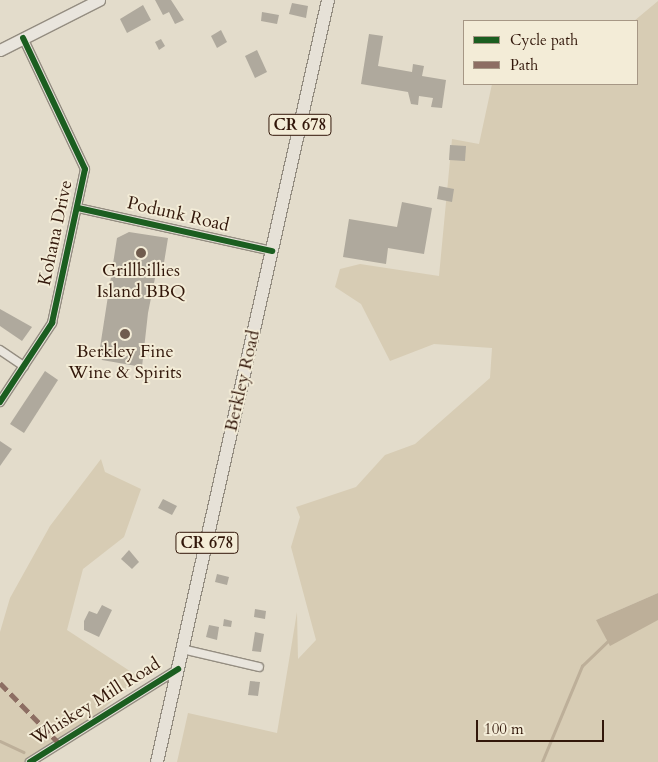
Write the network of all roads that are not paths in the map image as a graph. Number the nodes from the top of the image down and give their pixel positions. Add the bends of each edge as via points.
1 (99, 0) edge
2 (328, 0) edge
3 (23, 38) junction
4 (0, 50) edge
5 (78, 208) junction
6 (272, 251) junction
7 (0, 350) edge
8 (24, 366) junction
9 (0, 402) edge
10 (182, 649) junction
11 (259, 667) dead end
12 (178, 669) junction
13 (30, 762) edge
14 (157, 762) edge

1 - 3 main road
2 - 6 main road, Berkley Road / CR 678
3 - 4 main road
3 - 5 street, Kohana Drive via 80,152 85,169
5 - 6 street, Podunk Road
5 - 8 street, Kohana Drive via 52,323
6 - 10 main road, Berkley Road / CR 678
7 - 8 street
8 - 9 street, Kohana Drive
10 - 11 street
10 - 12 main road, Berkley Road / CR 678
12 - 13 street, Whiskey Mill Road
12 - 14 main road, Berkley Road / CR 678

